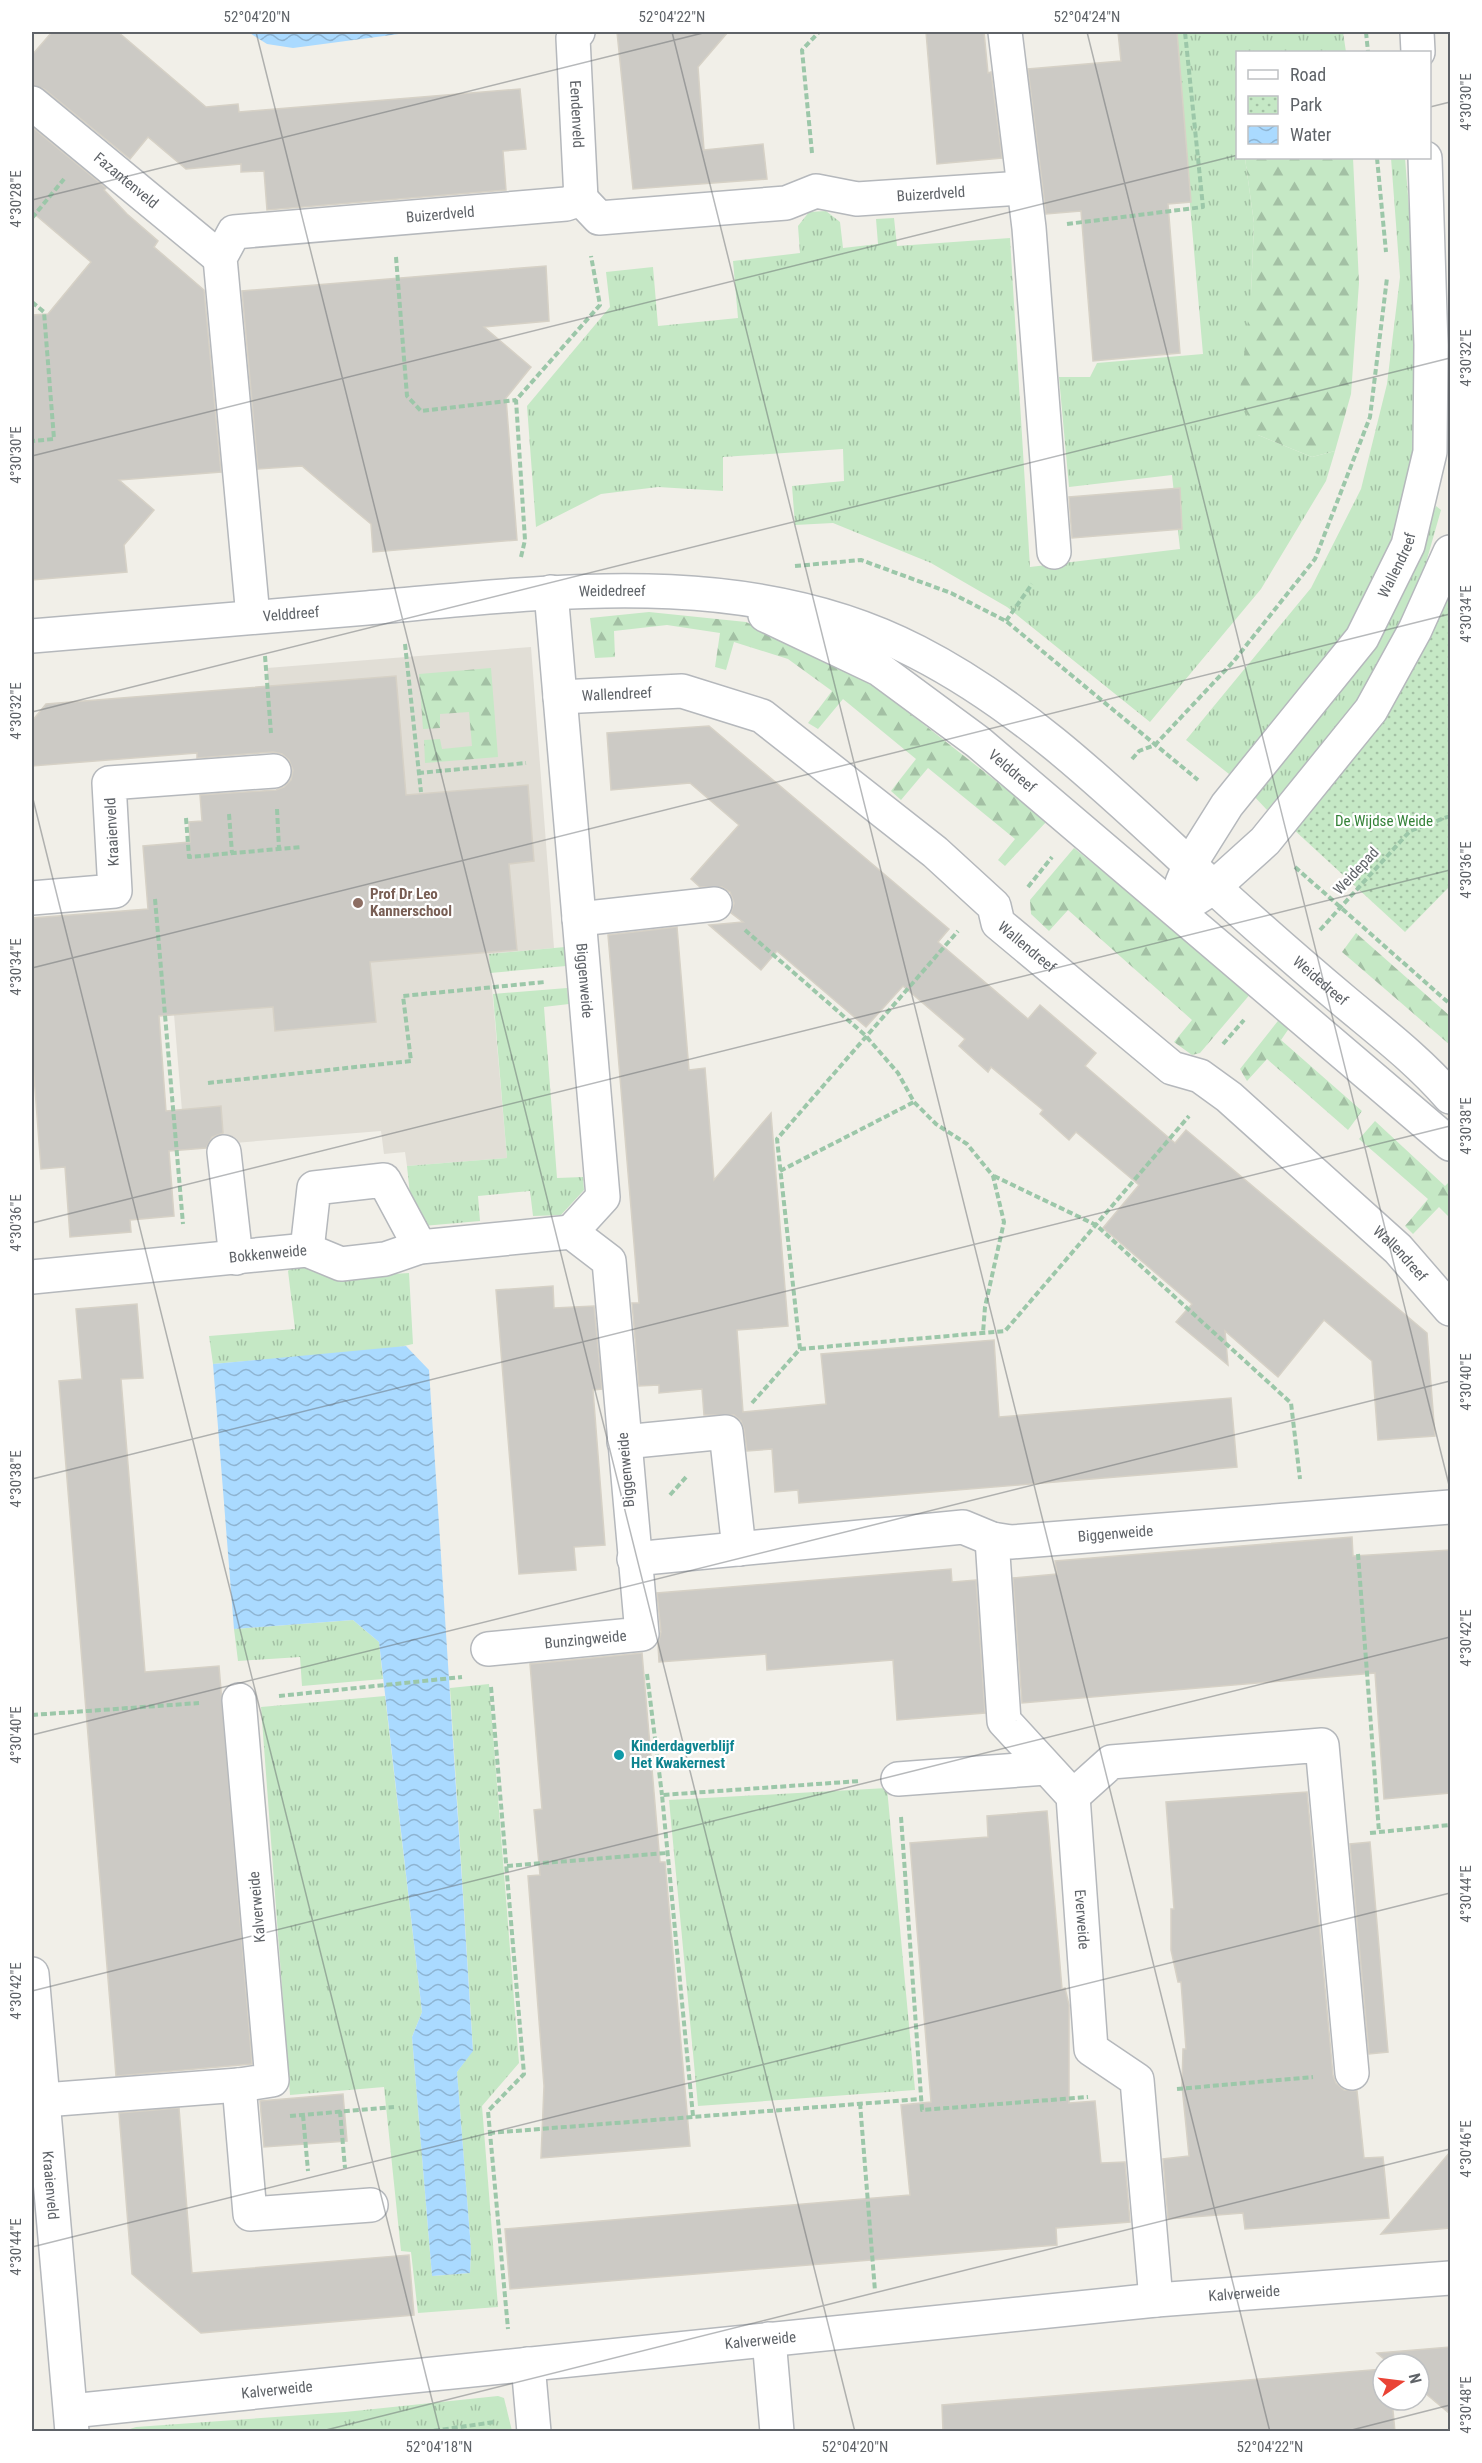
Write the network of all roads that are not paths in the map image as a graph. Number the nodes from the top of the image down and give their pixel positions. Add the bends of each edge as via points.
1 (578, 32) edge
2 (1005, 32) edge
3 (1417, 32) edge
4 (1418, 51) edge
5 (32, 103) edge
6 (1426, 159) edge
7 (1426, 159) edge
8 (1023, 188) junction
9 (581, 199) junction
10 (220, 258) junction
11 (1450, 314) edge
12 (1054, 552) dead end
13 (1450, 552) edge
14 (673, 590) joint
15 (551, 592) junction
16 (725, 596) junction
17 (253, 617) junction
18 (32, 636) edge
19 (560, 697) junction
20 (274, 771) dead end
21 (1190, 864) junction
22 (1214, 887) junction
23 (32, 898) edge
24 (715, 904) road end
25 (1174, 910) junction
26 (579, 919) junction
27 (1450, 1097) edge
28 (1450, 1144) edge
29 (224, 1152) dead end
30 (571, 1232) junction
31 (420, 1247) junction
32 (307, 1250) junction
33 (236, 1258) junction
34 (32, 1277) edge
35 (1450, 1309) edge
36 (624, 1442) junction
37 (1450, 1507) edge
38 (992, 1539) junction
39 (633, 1548) junction
40 (738, 1549) junction
41 (489, 1662) road end
42 (239, 1700) road end
43 (1046, 1768) junction
44 (898, 1779) road end
45 (1073, 1796) junction
46 (32, 1974) edge
47 (1352, 2073) road end
48 (239, 2085) junction
49 (44, 2100) junction
50 (359, 2206) road end
51 (1450, 2278) edge
52 (1156, 2300) junction
53 (769, 2339) junction
54 (520, 2365) junction
55 (72, 2421) edge
56 (533, 2425) edge
57 (777, 2432) edge

1 - 9 street, Eendenveld via 573,38
2 - 8 street
3 - 4 street
5 - 10 street, Fazantenveld
6 - 11 street, Wallendreef
7 - 21 street, Wallendreef via 1430,452 1408,545 1362,638 1227,806
8 - 9 street, Buizerdveld via 857,200 816,191 786,203 599,218
8 - 12 street
9 - 10 street, Buizerdveld via 566,204 234,232
10 - 17 street
13 - 22 street via 1415,630 1371,710 1265,841
14 - 15 street, Weidedreef
14 - 16 street, Velddreef
15 - 17 street, Velddreef
15 - 19 street, Biggenweide
16 - 21 street, Velddreef via 824,614 915,651 999,701 1105,785
16 - 25 street, Velddreef via 879,669 978,742
17 - 18 street, Velddreef
19 - 26 street, Biggenweide
19 - 35 street, Wallendreef via 682,692 762,716 935,852 993,911 1172,1068 1200,1076 1214,1086 1398,1249
20 - 23 street, Kraaienveld via 109,783 115,891
21 - 22 street, Weidedreef
21 - 25 street, Wallendreef
22 - 25 street
22 - 27 street, Weidedreef via 1428,1071
24 - 26 street
25 - 28 street, Velddreef
26 - 30 street, Biggenweide via 603,1197
29 - 33 street
30 - 31 street, Bokkenweide
30 - 36 street, Biggenweide via 609,1261
31 - 32 street, Bokkenweide via 385,1259 341,1264
31 - 32 street via 384,1180 314,1188
32 - 33 street, Bokkenweide
33 - 34 street, Bokkenweide
36 - 39 street, Biggenweide
36 - 40 street via 726,1431
37 - 38 street, Biggenweide via 1011,1542
38 - 40 street, Biggenweide via 963,1527
38 - 43 street via 1004,1721
39 - 40 street, Biggenweide
39 - 41 street, Bunzingweide via 642,1634
42 - 48 street, Kalverweide via 272,2080
43 - 44 street
43 - 45 street
45 - 47 street via 1111,1762 1322,1745
45 - 52 street, Everweide via 1090,2049 1137,2079
46 - 49 street, Kraaienveld
48 - 49 street, Kalverweide
48 - 50 street via 250,2214
49 - 55 street, Kraaienveld
51 - 52 street, Kalverweide
52 - 53 street, Kalverweide
53 - 54 street, Kalverweide
53 - 57 street
54 - 55 street, Kalverweide
54 - 56 street

